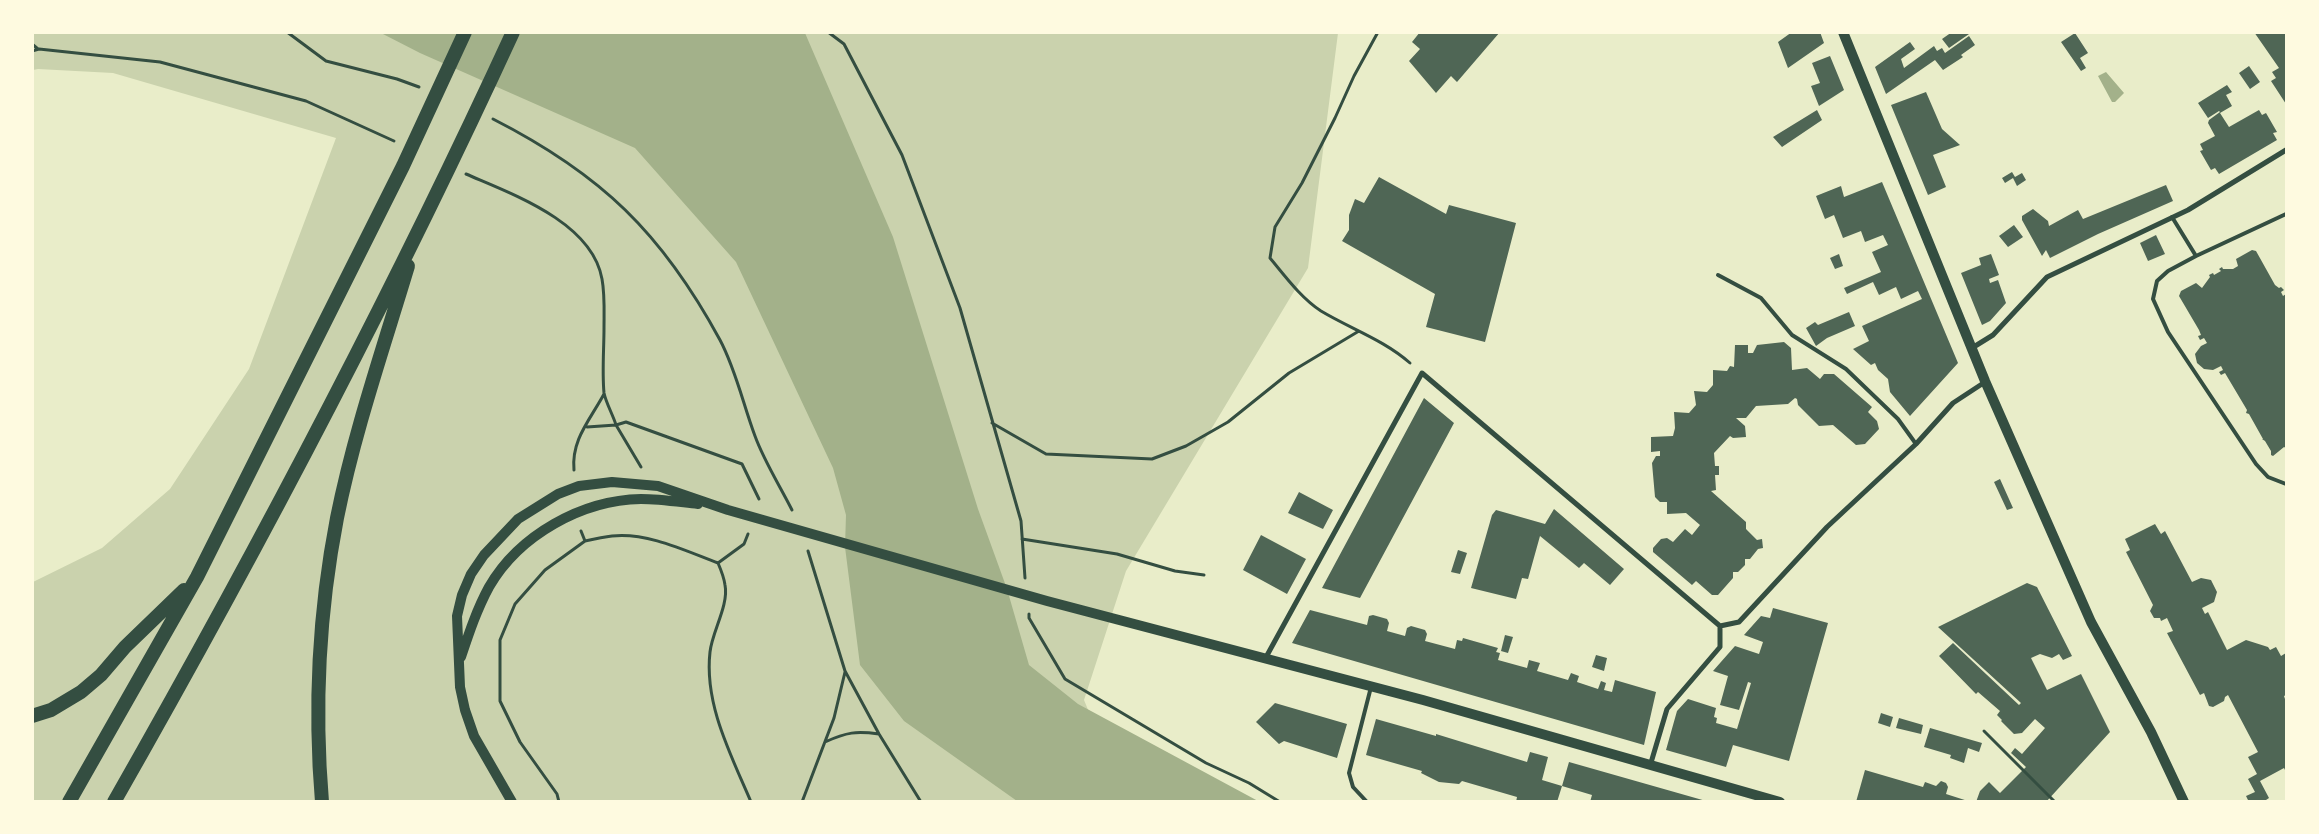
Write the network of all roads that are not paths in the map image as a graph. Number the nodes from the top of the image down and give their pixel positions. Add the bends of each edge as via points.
1 (466, 32) edge
2 (513, 32) edge
3 (1842, 32) edge
4 (2286, 150) edge
5 (2286, 214) edge
6 (2172, 217) junction
7 (418, 231) junction
8 (2196, 256) junction
9 (1718, 276) dead end
10 (1972, 348) junction
11 (1985, 381) junction
12 (1916, 444) junction
13 (2286, 484) edge
14 (712, 505) junction
15 (197, 577) junction
16 (1720, 626) junction
17 (1265, 659) junction
18 (459, 663) junction
19 (1371, 687) junction
20 (32, 716) edge
21 (1650, 766) junction
22 (69, 802) edge
23 (114, 802) edge
24 (322, 802) edge
25 (512, 802) edge
26 (1367, 802) edge
27 (1780, 802) edge
28 (2184, 802) edge

1 - 15 highway via 403,166
2 - 7 highway
3 - 10 main road
4 - 6 street
5 - 8 lane
6 - 8 lane
6 - 10 street via 2047,277 1993,335
7 - 23 highway via 294,475
7 - 24 highway via 350,464 328,570 318,716
8 - 13 lane via 2157,281 2153,299 2168,332 2256,464 2268,477
9 - 12 lane via 1761,298 1792,335 1846,369 1898,419
10 - 11 main road
11 - 12 street via 1953,403
11 - 28 main road via 2091,622
12 - 16 street via 1826,527 1739,622
14 - 17 main road via 1047,601
14 - 18 main road via 641,500 611,502 574,514 532,540 490,585
14 - 18 main road via 658,486 612,482 579,486 536,505 512,524 484,554 468,581 457,616
15 - 20 highway via 81,692
15 - 22 highway
16 - 17 street via 1422,374
16 - 21 street via 1720,647 1667,709
17 - 19 main road
18 - 25 main road via 463,702 474,736
19 - 21 main road
19 - 26 lane via 1350,773 1353,787
21 - 27 main road

